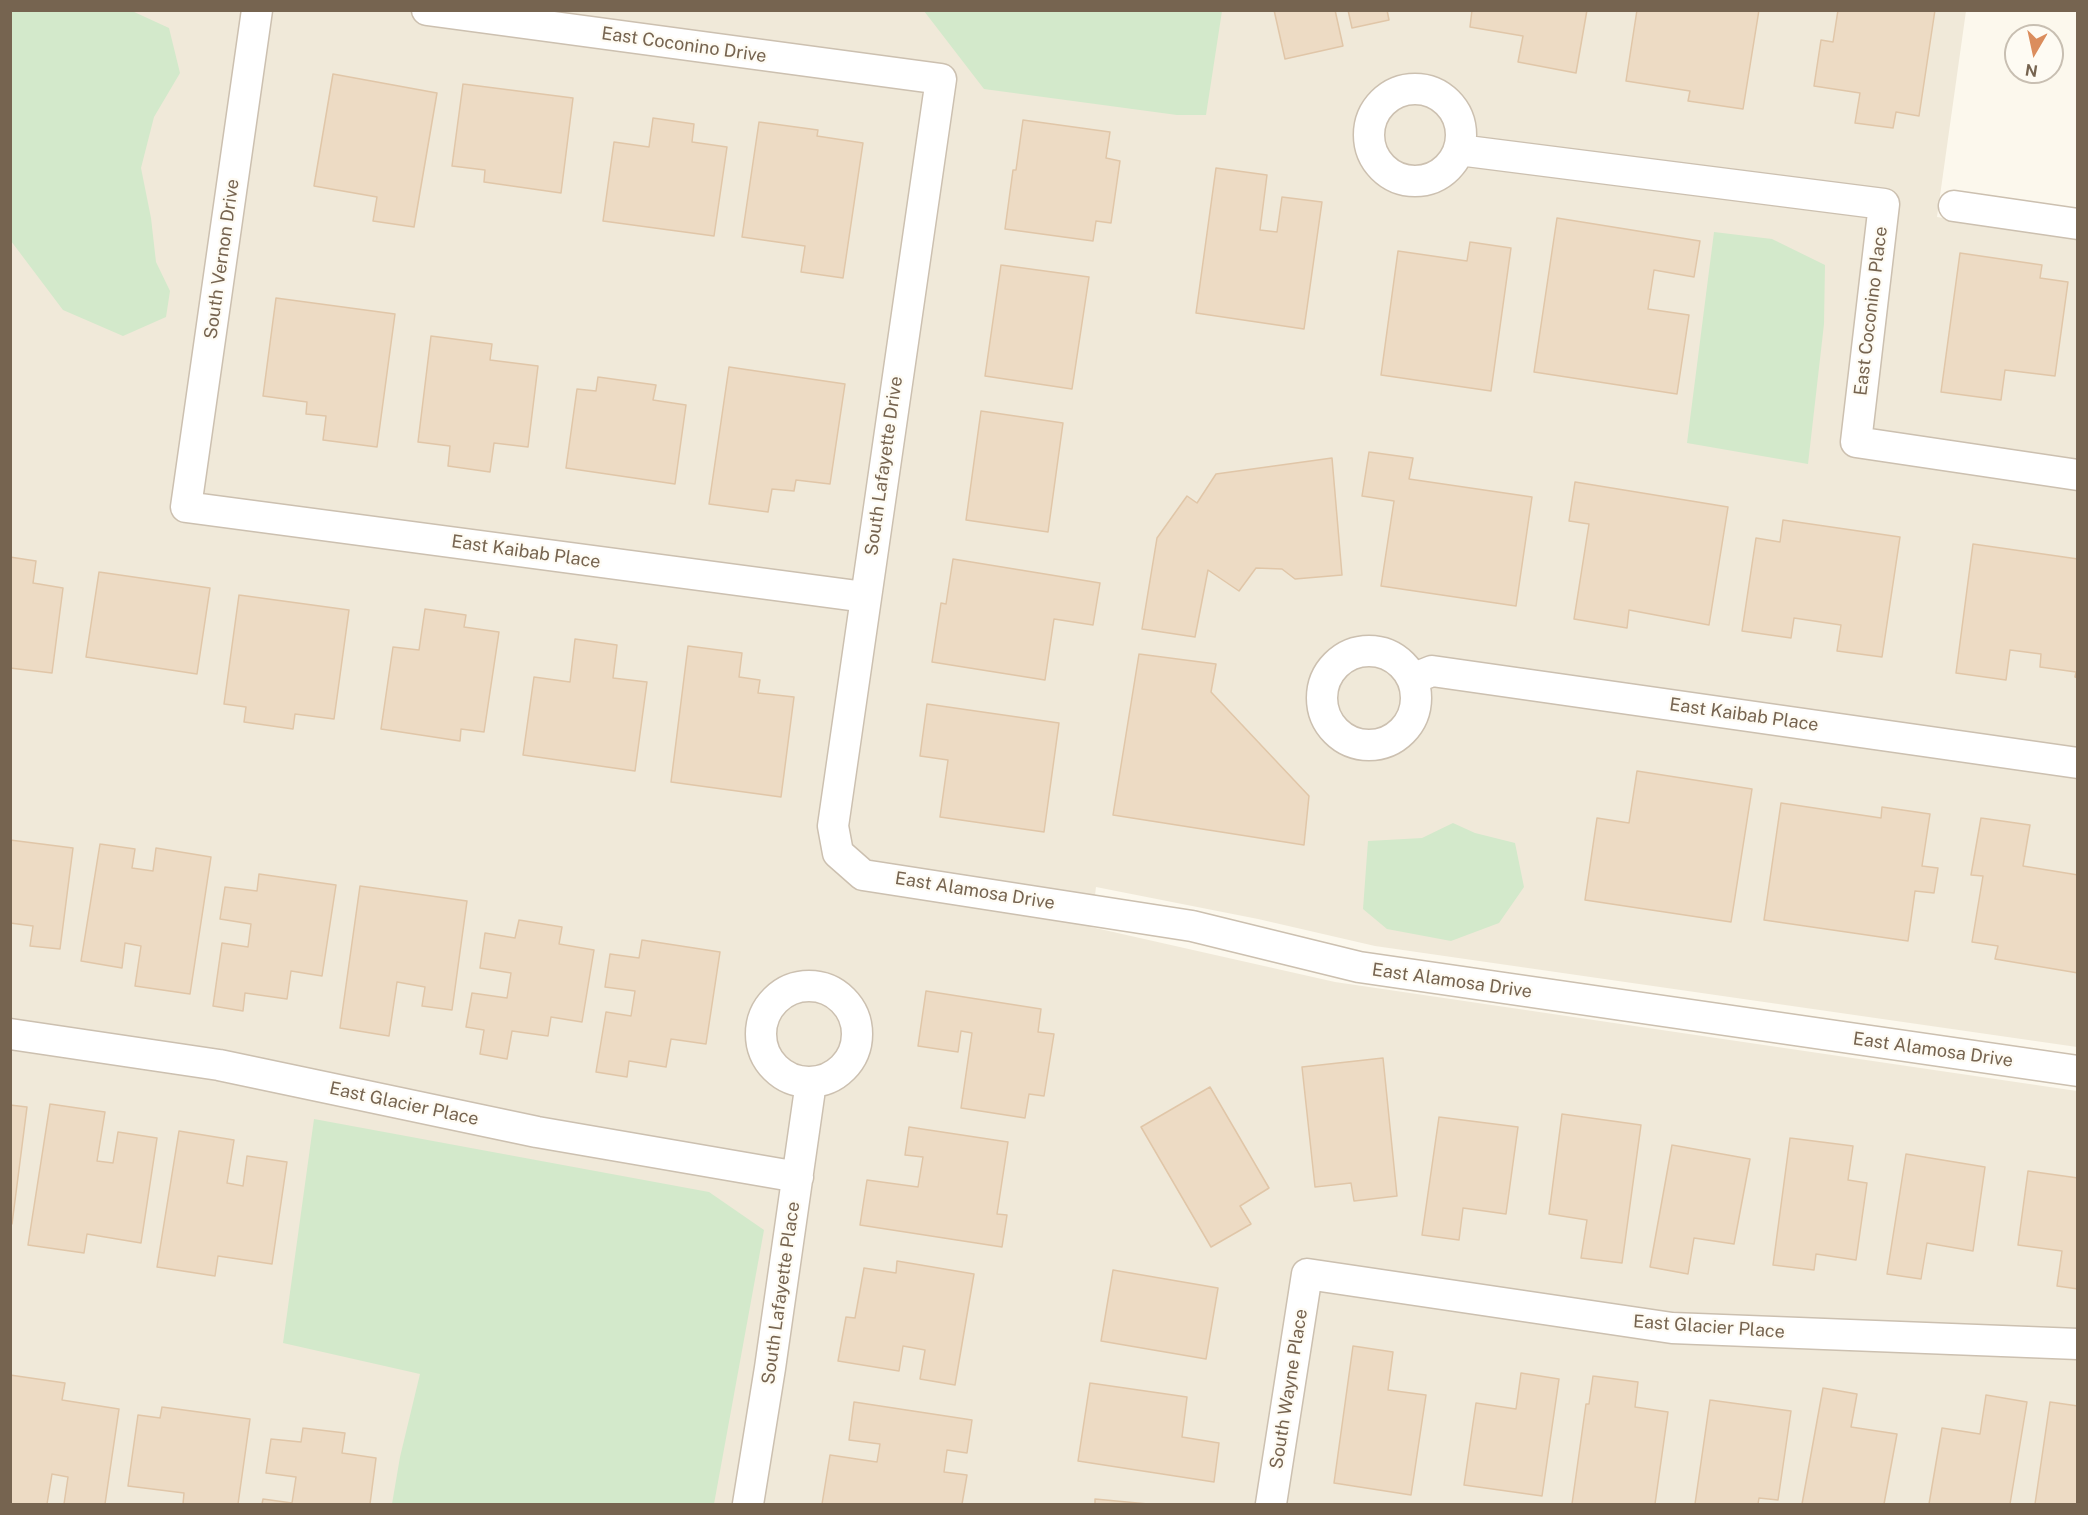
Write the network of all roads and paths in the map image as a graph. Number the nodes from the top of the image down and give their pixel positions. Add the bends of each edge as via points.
1 (257, 10) edge
2 (428, 10) edge
3 (941, 79) joint
4 (1459, 150) dead end
5 (1954, 206) dead end
6 (2078, 224) edge
7 (2078, 475) edge
8 (186, 507) joint
9 (865, 597) junction
10 (1412, 680) dead end
11 (2078, 763) edge
12 (838, 853) joint
13 (10, 1034) edge
14 (2078, 1071) edge
15 (811, 1082) dead end
16 (798, 1177) junction
17 (1307, 1274) joint
18 (2078, 1344) edge
19 (748, 1504) edge
20 (1271, 1504) edge

1 - 8 street, South Vernon Drive
2 - 3 street, East Coconino Drive
3 - 9 street, South Lafayette Drive
4 - 7 street, East Coconino Place via 1884,204 1856,442
5 - 6 street
8 - 9 street, East Kaibab Place
9 - 12 street, South Lafayette Drive via 833,826
10 - 11 street, East Kaibab Place via 1432,671
12 - 14 street, East Alamosa Drive via 864,874 1192,926 1359,967
13 - 16 street, East Glacier Place via 219,1065 537,1131
15 - 16 street, South Lafayette Place
16 - 19 street, South Lafayette Place
17 - 18 street, East Glacier Place via 1672,1328
17 - 20 street, South Wayne Place

